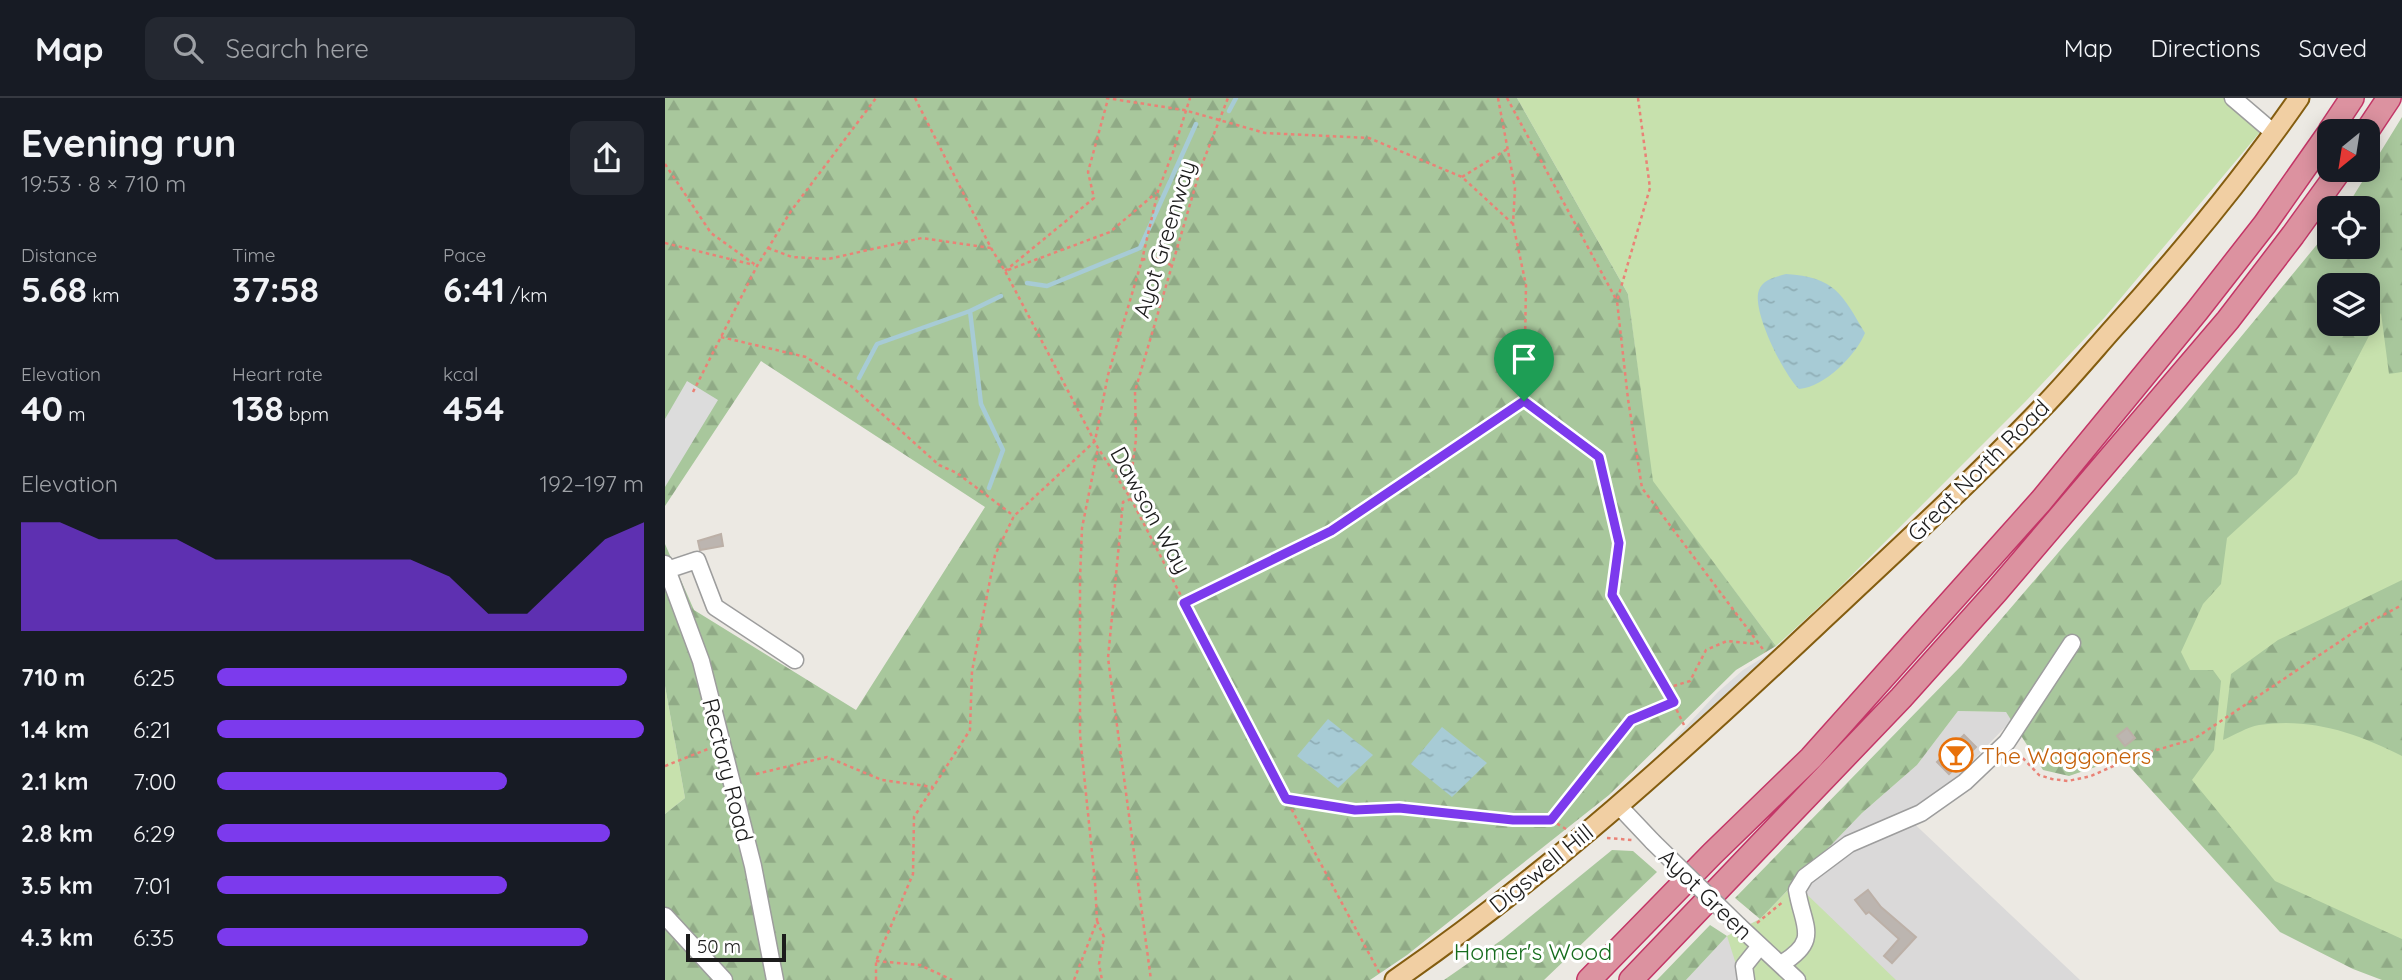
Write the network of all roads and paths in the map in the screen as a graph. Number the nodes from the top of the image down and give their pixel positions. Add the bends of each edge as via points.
1 (876, 98) edge
2 (915, 98) edge
3 (1108, 98) edge
4 (1190, 98) edge
5 (1228, 98) edge
6 (1497, 98) edge
7 (1507, 98) edge
8 (1638, 98) edge
9 (2233, 98) edge
10 (2299, 98) edge
11 (2352, 98) edge
12 (2389, 98) edge
13 (1184, 110) junction
14 (1220, 119) junction
15 (2338, 119) edge
16 (2375, 119) edge
17 (2274, 133) junction
18 (1509, 148) junction
19 (2317, 150) edge
20 (665, 164) edge
21 (1462, 177) junction
22 (2332, 182) edge
23 (1158, 191) junction
24 (1513, 224) junction
25 (665, 243) edge
26 (768, 248) junction
27 (991, 248) junction
28 (1142, 260) junction
29 (1171, 265) junction
30 (757, 266) junction
31 (1005, 271) junction
32 (1617, 301) junction
33 (721, 337) junction
34 (693, 391) dead end
35 (1524, 401) junction
36 (1095, 441) junction
37 (1098, 448) junction
38 (1128, 494) junction
39 (1131, 499) junction
40 (1014, 516) junction
41 (666, 567) edge
42 (1184, 603) junction
43 (2402, 605) edge
44 (2072, 643) dead end
45 (1757, 644) junction
46 (1765, 653) dead end
47 (795, 660) dead end
48 (1666, 688) junction
49 (1674, 702) junction
50 (1684, 725) dead end
51 (2007, 742) junction
52 (721, 744) junction
53 (665, 766) edge
54 (756, 774) dead end
55 (933, 787) junction
56 (1286, 799) junction
57 (1618, 805) junction
58 (1551, 820) junction
59 (1567, 829) dead end
60 (1797, 890) junction
61 (665, 916) edge
62 (1097, 921) junction
63 (1743, 923) junction
64 (1760, 946) junction
65 (876, 961) junction
66 (1781, 964) junction
67 (1387, 977) edge
68 (725, 980) edge
69 (775, 980) edge
70 (876, 980) edge
71 (952, 980) edge
72 (1074, 980) edge
73 (1102, 980) edge
74 (1151, 980) edge
75 (1589, 980) edge
76 (1631, 980) edge
77 (1747, 980) edge
78 (1797, 980) edge

1 - 26 path
2 - 27 path, Dawson Way
3 - 13 path
3 - 31 path via 1088,172 1094,198
4 - 13 path
5 - 14 path, Ayot Greenway
6 - 18 path
7 - 32 path
8 - 32 path via 1650,188
9 - 17 street
10 - 17 main road, Great North Road
11 - 15 highway
12 - 16 highway
13 - 14 path
13 - 23 path
14 - 21 path via 1265,133 1369,138
14 - 29 path, Ayot Greenway
17 - 57 main road, Great North Road via 2170,265 2044,406 1890,557
18 - 21 path
18 - 24 path via 1515,188
19 - 75 highway via 2197,311 2041,501 1811,758
20 - 30 path via 711,233
21 - 24 path
22 - 76 highway via 2228,320 2004,582 1901,698
23 - 28 path
23 - 31 path via 1110,232
24 - 35 path via 1526,285
25 - 30 path
26 - 27 path via 792,257 828,259 922,238
26 - 30 path
27 - 31 path, Dawson Way
28 - 29 path via 1153,257
28 - 36 path via 1108,375
29 - 38 path, Ayot Greenway via 1135,391 1136,439
30 - 33 path
31 - 36 path, Dawson Way
32 - 45 path via 1641,488
33 - 34 path
33 - 40 path via 806,357 851,386 939,465 957,472
35 - 42 path via 1331,531
35 - 48 path via 1599,457 1619,543 1612,595
36 - 37 path, Dawson Way
36 - 40 path
37 - 38 path, Dawson Way
37 - 62 path via 1082,528 1080,579 1080,736
38 - 39 path, Dawson Way
39 - 42 path, Dawson Way
39 - 74 path via 1123,502 1108,658
40 - 55 path via 995,555 972,671 970,730
41 - 47 street via 697,560 715,607
41 - 52 street, Rectory Road via 701,662
42 - 56 path, Dawson Way
43 - 51 path via 2194,739 2091,776 2068,781 2039,775
44 - 51 street
45 - 46 path
45 - 48 path via 1727,641 1706,650 1690,681
48 - 49 path
49 - 50 path
49 - 58 path via 1631,720
51 - 60 street via 1965,782 1921,813 1849,844 1805,877
52 - 53 path
52 - 69 street, Rectory Road via 753,866
54 - 55 path via 827,757 882,780
55 - 65 path via 913,817 913,874
56 - 58 path via 1355,810 1399,808
56 - 67 path, Dawson Way
57 - 63 street, Ayot Green, bridge
57 - 67 main road, Digswell Hill via 1525,885
58 - 59 path
60 - 63 path via 1757,923
60 - 66 street via 1806,942
61 - 68 street
62 - 72 path
62 - 73 path via 1104,937 1099,964
63 - 64 street, Ayot Green
64 - 66 street, Ayot Green
64 - 77 street via 1744,966
65 - 70 path
65 - 71 path via 920,965
66 - 78 street, Ayot Green

